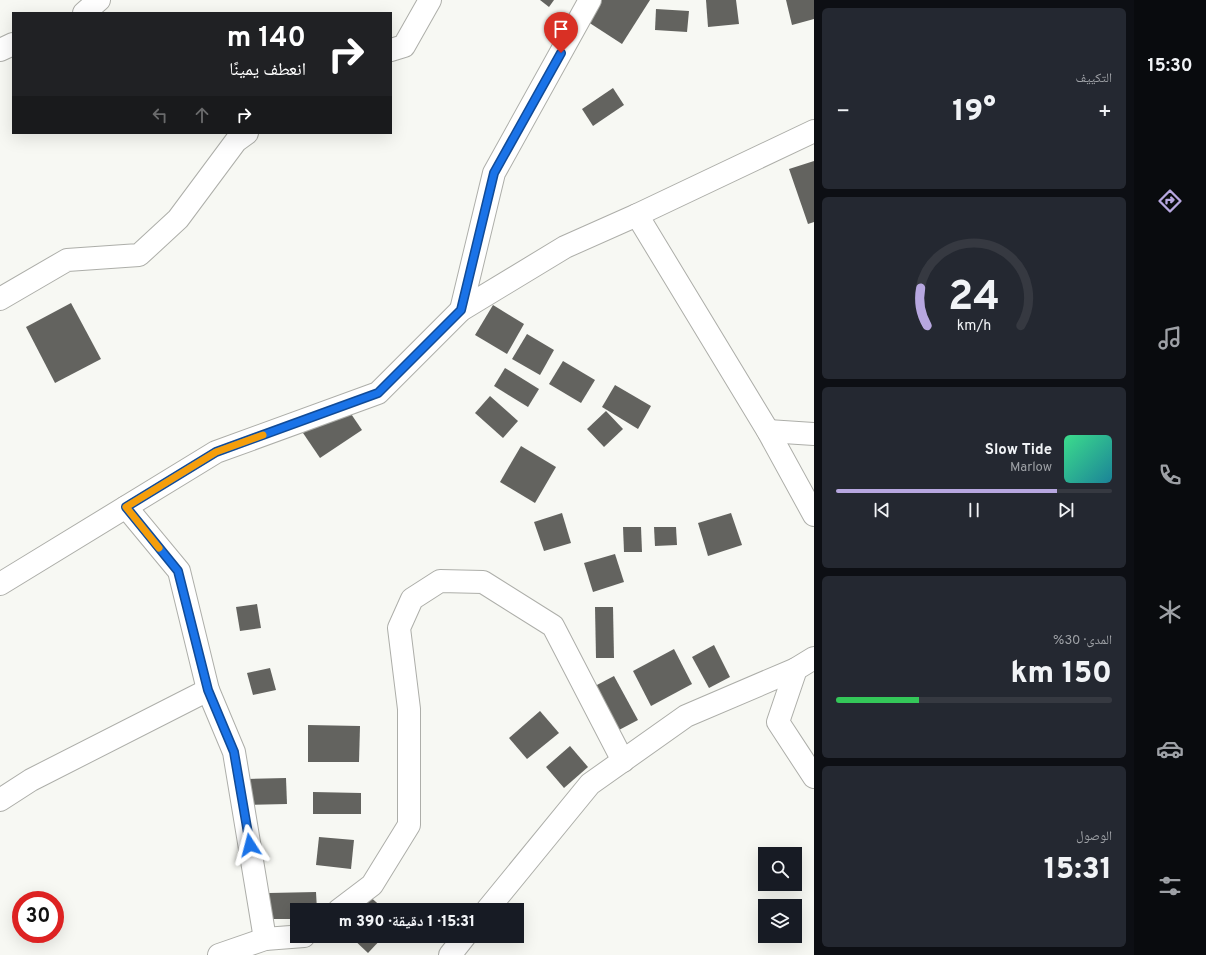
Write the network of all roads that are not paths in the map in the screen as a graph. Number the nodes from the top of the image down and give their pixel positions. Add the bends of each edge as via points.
1 (99, 0) edge
2 (430, 0) edge
3 (590, 0) edge
4 (85, 12) edge
5 (12, 44) edge
6 (0, 50) edge
7 (392, 50) edge
8 (814, 131) edge
9 (246, 134) edge
10 (637, 215) junction
11 (0, 299) edge
12 (461, 310) junction
13 (768, 431) junction
14 (814, 434) edge
15 (126, 507) junction
16 (814, 515) edge
17 (0, 584) edge
18 (805, 664) edge
19 (208, 690) junction
20 (623, 761) junction
21 (814, 777) edge
22 (0, 800) edge
23 (348, 903) edge
24 (493, 903) edge
25 (290, 937) edge
26 (265, 939) junction
27 (460, 943) edge
28 (219, 955) edge
29 (450, 955) edge

1 - 4 street
2 - 7 street via 404,46
3 - 12 street via 494,173
5 - 6 street
8 - 10 street
9 - 11 street via 236,141 178,219 139,255 67,260
10 - 12 street via 565,247
10 - 13 street
12 - 15 street via 378,393 216,452
13 - 14 street
13 - 16 street
15 - 17 street
15 - 19 street via 178,571
18 - 20 street via 686,716
18 - 21 street via 778,722
19 - 22 street via 31,780
19 - 26 street via 234,752
20 - 23 street via 553,626 483,582 440,581 412,599 399,628 409,709 409,825 372,885
20 - 24 street via 590,784
25 - 26 street
26 - 28 street
27 - 29 street

